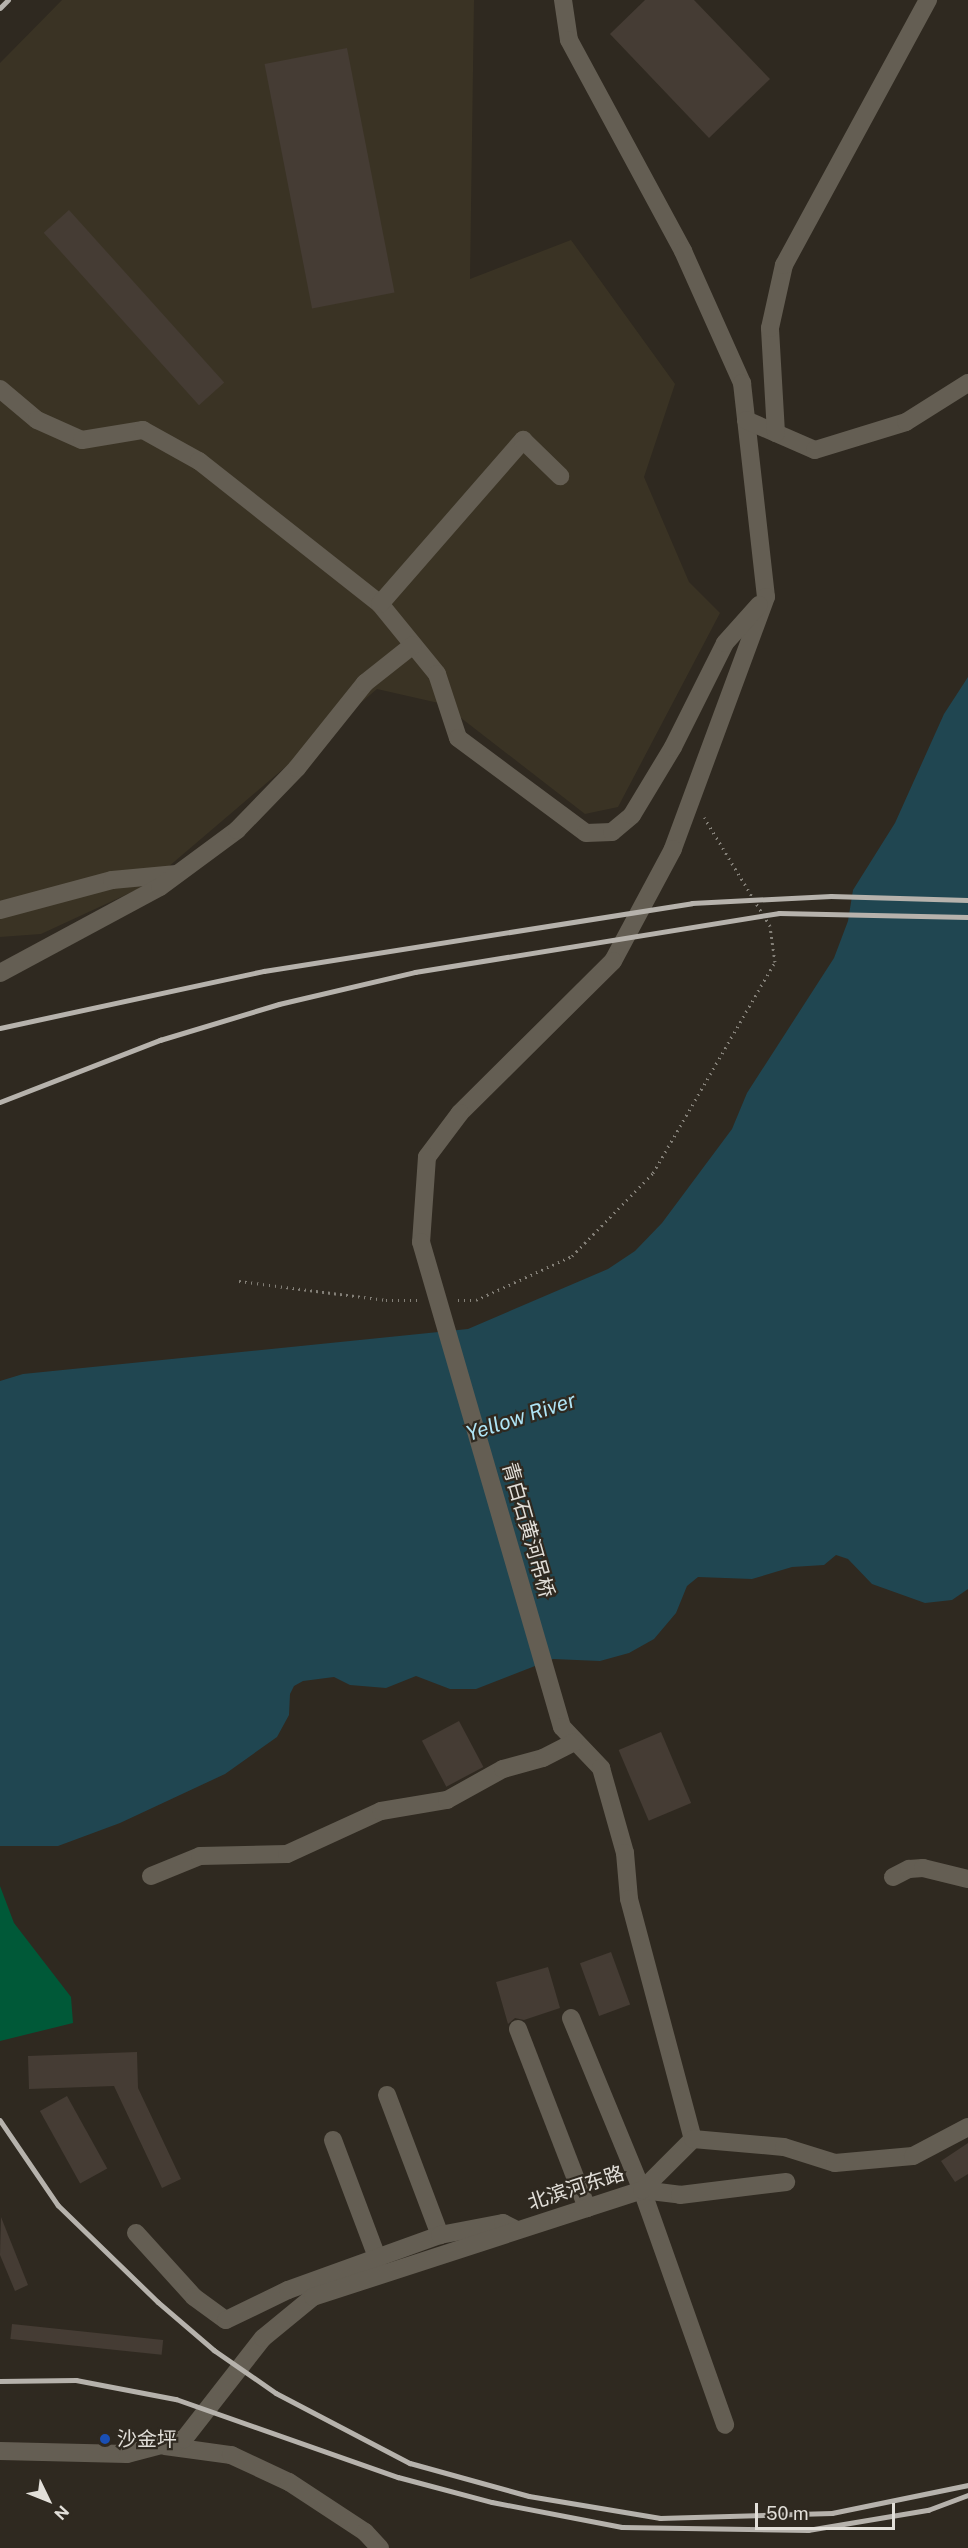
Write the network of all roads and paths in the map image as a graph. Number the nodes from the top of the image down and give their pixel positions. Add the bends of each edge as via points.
1 (563, 0) edge
2 (928, 0) edge
3 (968, 383) edge
4 (0, 389) edge
5 (746, 420) junction
6 (776, 433) junction
7 (560, 476) dead end
8 (766, 597) junction
9 (380, 604) junction
10 (413, 645) junction
11 (692, 797) junction
12 (178, 874) junction
13 (0, 910) edge
14 (0, 973) edge
15 (239, 1281) dead end
16 (431, 1300) dead end
17 (454, 1300) dead end
18 (573, 1743) junction
19 (151, 1876) dead end
20 (893, 1877) dead end
21 (968, 1879) edge
22 (571, 2018) dead end
23 (518, 2029) dead end
24 (387, 2095) dead end
25 (968, 2127) edge
26 (693, 2139) junction
27 (333, 2140) dead end
28 (786, 2182) dead end
29 (642, 2190) junction
30 (586, 2208) junction
31 (519, 2230) junction
32 (136, 2233) dead end
33 (440, 2235) junction
34 (378, 2260) junction
35 (725, 2425) dead end
36 (160, 2445) junction
37 (0, 2451) edge
38 (367, 2540) edge
39 (380, 2548) edge

1 - 5 street via 569,40 683,251 742,383
2 - 6 street via 784,265 770,328
3 - 6 street via 906,422 815,450
4 - 9 street via 37,420 82,440 143,430 199,461
5 - 6 street
5 - 8 street
7 - 9 street via 523,440
8 - 10 street via 725,642 673,747 632,815 623,825 599,835 574,827 458,738 437,674
8 - 11 street
9 - 10 street
10 - 12 street via 365,683 297,768 237,830
11 - 17 path via 770,926 775,962 653,1173 572,1256 476,1300
11 - 18 street, 青白石黄河吊桥 via 673,849 613,961 460,1113 428,1157 421,1242 562,1727
12 - 13 street via 112,880
12 - 14 street
15 - 16 path via 386,1300
18 - 19 street via 543,1758 503,1769 447,1800 381,1811 287,1854 200,1856
18 - 26 street, 青白石黄河吊桥 via 601,1768 625,1853 629,1899
20 - 21 street via 909,1869 923,1868
22 - 29 street
23 - 30 street
24 - 33 street
25 - 26 street via 913,2156 835,2163 784,2147
26 - 29 street, 北滨河东路
27 - 34 street
28 - 29 street via 680,2195
29 - 30 street, 北滨河东路
29 - 35 street
30 - 31 street, 北滨河东路
31 - 33 street via 503,2223
31 - 36 street, 北滨河东路 via 314,2297 263,2338 184,2439
32 - 34 street via 194,2297 226,2320 288,2290
33 - 34 street
36 - 37 street via 126,2454
36 - 38 street via 231,2455 316,2496
38 - 39 street

